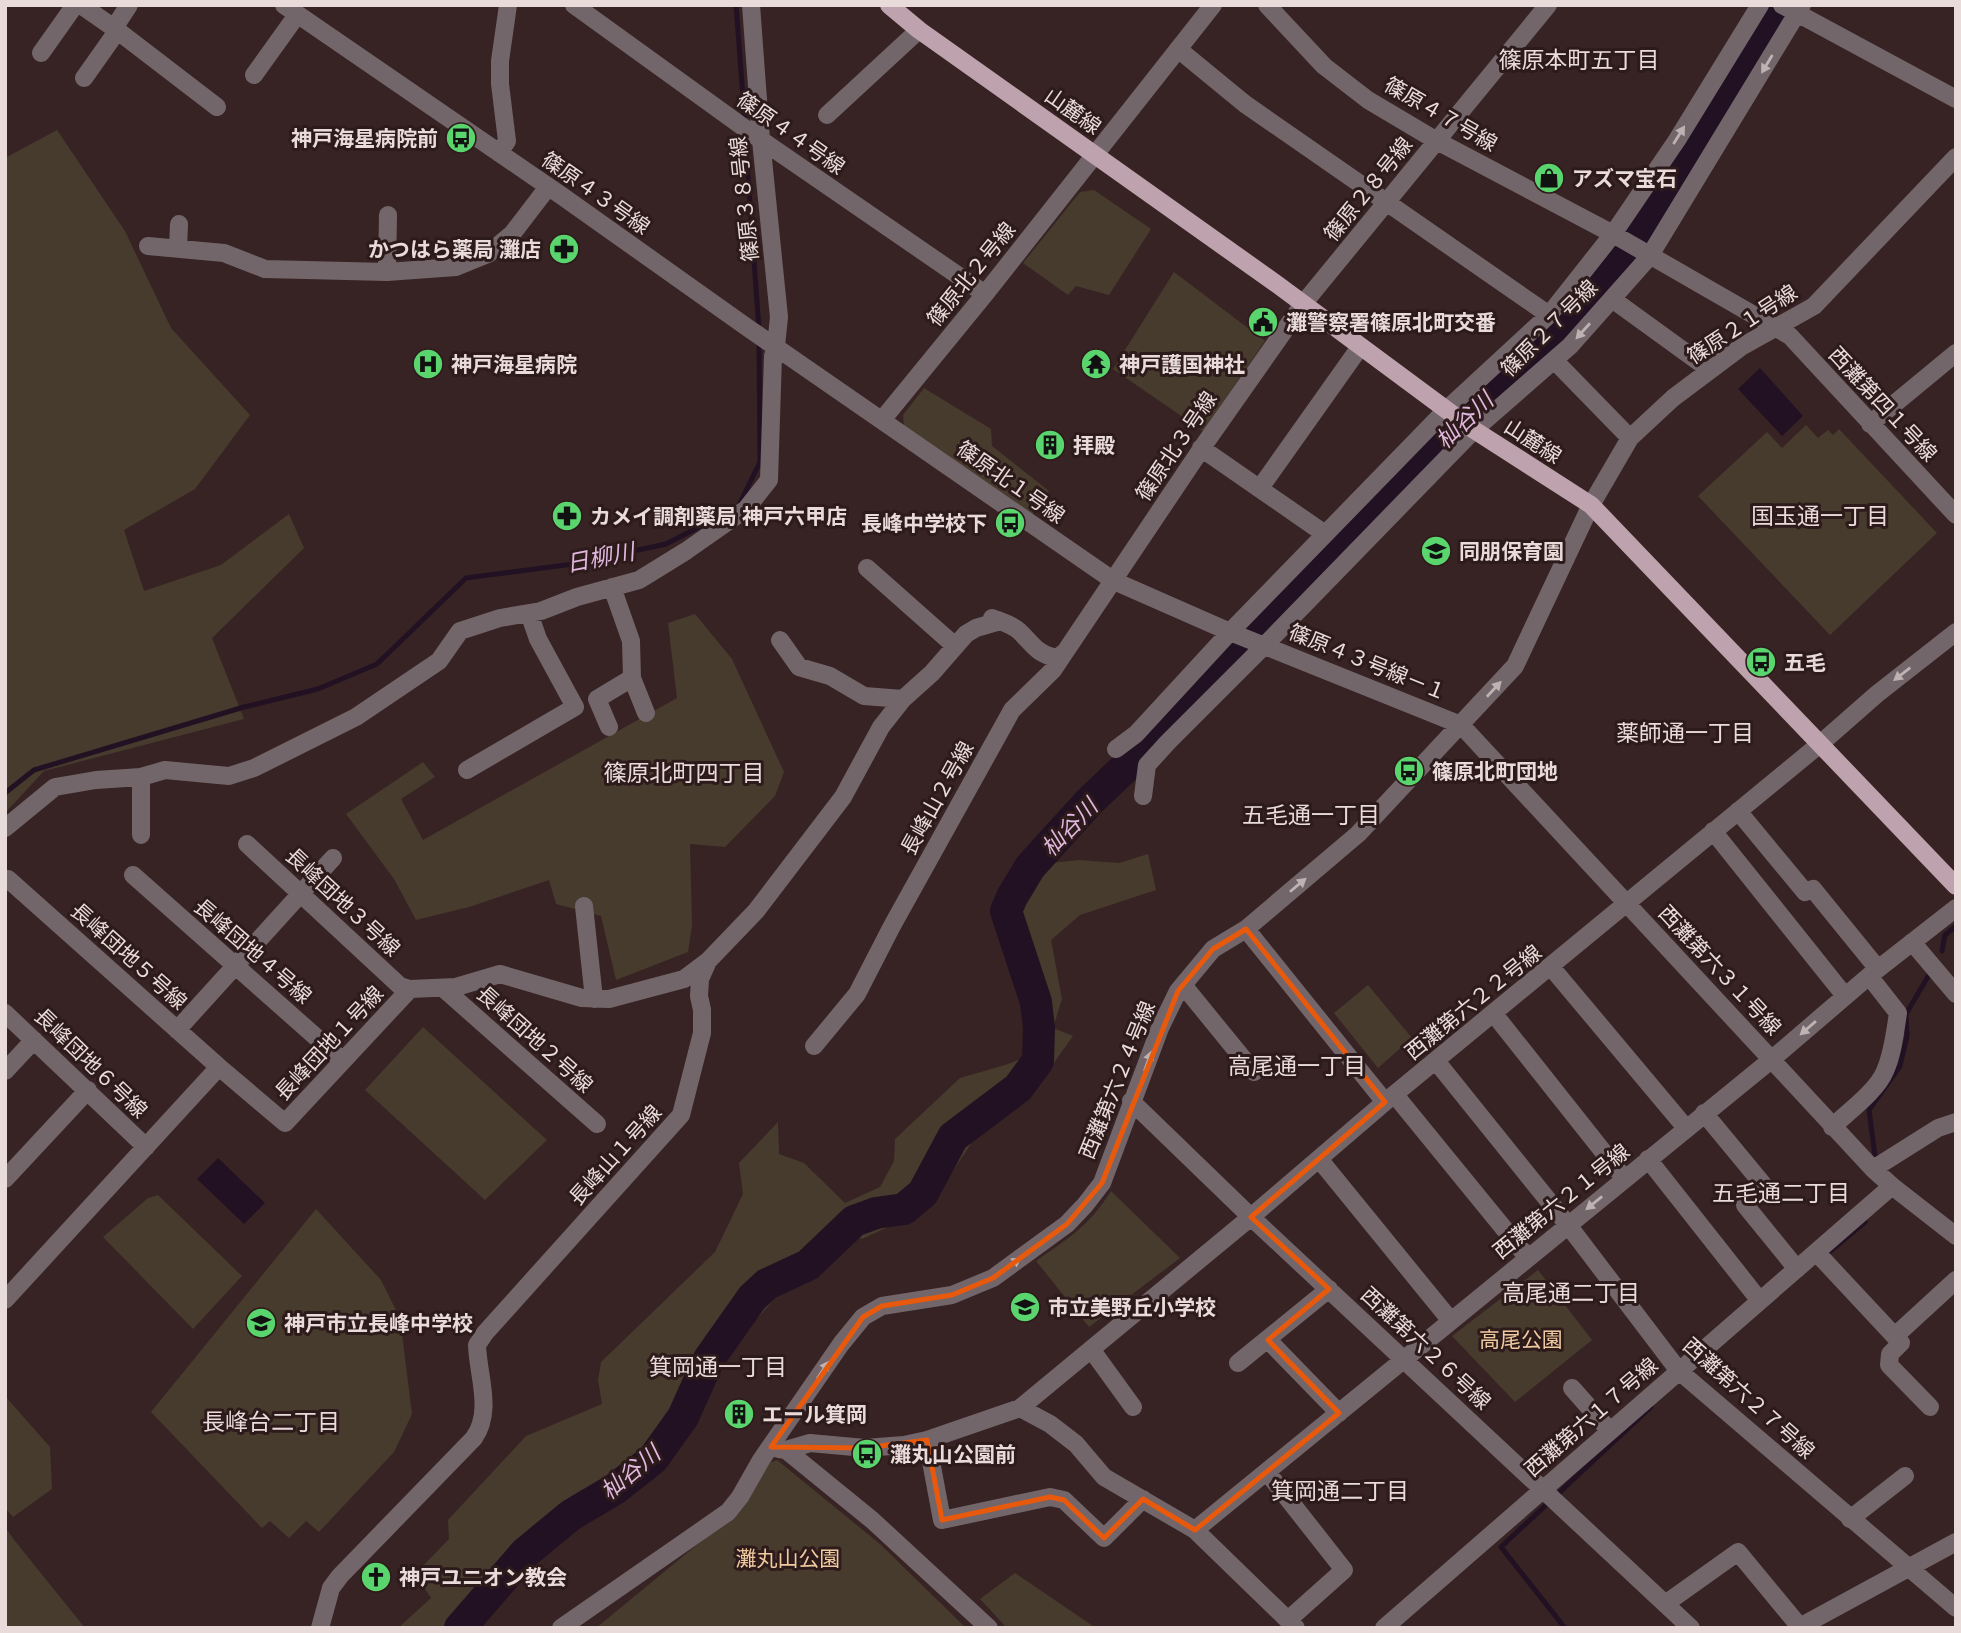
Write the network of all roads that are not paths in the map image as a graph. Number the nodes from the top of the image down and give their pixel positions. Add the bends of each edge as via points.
1 (75, 5) edge
2 (81, 5) edge
3 (129, 5) edge
4 (508, 5) edge
5 (574, 5) edge
6 (751, 5) edge
7 (889, 5) edge
8 (1213, 5) edge
9 (1267, 5) edge
10 (1548, 5) edge
11 (1760, 5) edge
12 (1793, 8) edge
13 (291, 10) edge
14 (114, 28) junction
15 (919, 30) junction
16 (1178, 49) junction
17 (41, 52) dead end
18 (254, 75) dead end
19 (84, 78) dead end
20 (1956, 100) edge
21 (217, 107) dead end
22 (827, 115) dead end
23 (758, 139) junction
24 (1437, 141) junction
25 (499, 153) junction
26 (1094, 155) junction
27 (1956, 158) edge
28 (548, 187) junction
29 (1387, 202) junction
30 (388, 215) dead end
31 (179, 223) dead end
32 (1613, 234) junction
33 (148, 246) dead end
34 (178, 249) junction
35 (1649, 257) junction
36 (387, 272) junction
37 (985, 294) junction
38 (1612, 299) junction
39 (1303, 304) junction
40 (1549, 315) junction
41 (1775, 327) junction
42 (773, 344) junction
43 (1360, 347) junction
44 (1956, 353) edge
45 (1554, 360) junction
46 (1710, 370) junction
47 (1448, 411) junction
48 (882, 420) junction
49 (1870, 424) junction
50 (1472, 429) junction
51 (1630, 438) junction
52 (1201, 449) junction
53 (1260, 488) junction
54 (1591, 505) junction
55 (1956, 515) edge
56 (1325, 534) junction
57 (867, 568) dead end
58 (1114, 581) junction
59 (612, 587) junction
60 (529, 613) junction
61 (1956, 632) edge
62 (1233, 633) junction
63 (780, 640) dead end
64 (951, 643) junction
65 (1261, 644) junction
66 (1065, 652) junction
67 (632, 678) junction
68 (910, 693) junction
69 (646, 713) dead end
70 (1461, 724) junction
71 (609, 727) dead end
72 (1821, 744) junction
73 (1116, 749) dead end
74 (467, 770) dead end
75 (141, 777) junction
76 (1143, 796) dead end
77 (1738, 811) junction
78 (5, 828) edge
79 (1713, 831) junction
80 (141, 835) dead end
81 (247, 844) dead end
82 (333, 858) dead end
83 (133, 875) dead end
84 (8, 879) dead end
85 (1956, 886) edge
86 (300, 894) junction
87 (1628, 904) junction
88 (584, 906) dead end
89 (1956, 908) edge
90 (1246, 929) junction
91 (1912, 942) junction
92 (708, 961) junction
93 (236, 966) junction
94 (1551, 967) junction
95 (1874, 973) junction
96 (1182, 985) junction
97 (443, 988) junction
98 (410, 989) junction
99 (1956, 994) edge
100 (1845, 996) junction
101 (594, 999) junction
102 (5, 1013) edge
103 (1494, 1014) junction
104 (177, 1030) junction
105 (34, 1040) junction
106 (814, 1046) dead end
107 (1771, 1060) junction
108 (344, 1061) junction
109 (1436, 1061) junction
110 (219, 1067) junction
111 (5, 1071) edge
112 (1254, 1072) dead end
113 (88, 1090) junction
114 (1390, 1098) junction
115 (1131, 1101) junction
116 (1704, 1113) junction
117 (1956, 1122) edge
118 (597, 1124) dead end
119 (1832, 1127) junction
120 (1686, 1128) junction
121 (146, 1147) junction
122 (1319, 1159) junction
123 (1648, 1159) junction
124 (1873, 1170) junction
125 (1624, 1178) junction
126 (5, 1179) edge
127 (1892, 1186) junction
128 (1251, 1217) junction
129 (1568, 1225) junction
130 (1956, 1236) edge
131 (1816, 1252) junction
132 (1528, 1258) junction
133 (1797, 1269) junction
134 (1956, 1280) edge
135 (1329, 1289) junction
136 (5, 1300) edge
137 (1760, 1301) junction
138 (1451, 1321) junction
139 (1895, 1336) junction
140 (1268, 1340) junction
141 (1091, 1349) junction
142 (1404, 1359) junction
143 (1238, 1363) dead end
144 (1679, 1371) junction
145 (1572, 1388) dead end
146 (1133, 1407) dead end
147 (1930, 1407) dead end
148 (1020, 1408) junction
149 (1339, 1413) junction
150 (1610, 1431) junction
151 (927, 1440) junction
152 (778, 1448) junction
153 (1267, 1472) junction
154 (1905, 1476) dead end
155 (1543, 1489) junction
156 (1143, 1499) junction
157 (1850, 1519) junction
158 (1195, 1530) junction
159 (1956, 1542) edge
160 (1907, 1568) junction
161 (1665, 1604) junction
162 (1956, 1608) edge
163 (1292, 1624) edge
164 (1799, 1627) edge
165 (320, 1628) edge
166 (561, 1628) edge
167 (989, 1628) edge
168 (1384, 1628) edge
169 (1690, 1628) edge

1 - 17 street
2 - 14 street
3 - 14 street
4 - 25 street via 500,61 508,141
5 - 23 street, 篠原４４号線
6 - 23 street, 篠原３８号線
7 - 15 main road, 山麓線
8 - 16 street, 篠原北２号線
9 - 24 street, 篠原４７号線 via 1324,66 1368,100
10 - 24 street, 篠原２８号線
32 -> 11 street, 篠原２７号線
12 - 20 street
12 -> 35 street, 篠原２７号線
13 - 18 street
13 - 25 street, 篠原４３号線
14 - 19 street via 113,37
14 - 21 street
15 - 22 street
15 - 26 main road, 山麓線
16 - 26 street, 篠原北２号線
16 - 29 street via 1245,104
23 - 37 street, 篠原４４号線
23 - 42 street, 篠原３８号線 via 779,317
24 - 29 street, 篠原２８号線
24 - 32 street, 篠原４７号線
25 - 28 street, 篠原４３号線
26 - 37 street, 篠原北２号線
26 - 39 main road, 山麓線
27 - 41 street, 篠原２１号線 via 1814,306
28 - 36 street via 512,234 488,254 456,267
28 - 42 street, 篠原４３号線
29 - 39 street, 篠原２８号線
29 - 40 street
30 - 36 street
31 - 34 street
32 - 35 street, 篠原４７号線
32 - 40 street, 篠原２７号線
33 - 34 street
34 - 36 street via 224,253 265,269
35 - 38 street, 篠原２７号線
35 - 41 street
37 - 48 street, 篠原北２号線
38 -> 45 street, 篠原２７号線
38 - 46 street
39 - 43 main road, 山麓線
39 - 52 street, 篠原北３号線
40 - 47 street, 篠原２７号線
41 - 46 street, 篠原２１号線
41 - 49 street, 西灘第四１号線 via 1790,336
42 - 48 street, 篠原４３号線
42 - 59 street, 篠原３８号線 via 769,481 746,509 686,551 639,580
43 - 47 main road, 山麓線
43 - 53 street
44 - 49 street
45 - 50 street, 篠原２７号線
45 - 51 street
46 - 51 street, 篠原２１号線
47 - 50 main road, 山麓線
47 - 56 street, 篠原２７号線
48 - 58 street, 篠原北１号線
49 - 55 street, 西灘第四１号線
50 - 54 main road, 山麓線
50 - 65 street, 篠原２７号線
51 - 54 street, 篠原２１号線
52 - 53 street
52 - 58 street, 篠原北３号線
53 - 56 street
70 -> 54 street, 西灘第六２４号線 via 1515,666
54 - 72 main road, 山麓線
56 - 62 street, 篠原２７号線
57 - 64 street
58 - 62 street
58 - 66 street, 長峰山２号線
59 - 60 street, 篠原３８号線
59 - 67 street via 631,641
60 - 74 street via 575,707
60 - 75 street, 篠原３８号線 via 460,631 439,661 356,718 254,768 229,775 165,770
61 -> 72 street, 西灘第六２２号線
62 - 65 street, 篠原４３号線－１
62 - 73 street, 篠原２７号線
63 - 68 street via 799,667 830,676 864,696
64 - 66 street, 長峰山１号線 via 1000,621 1018,630 1045,656 1057,658
64 - 68 street, 長峰山１号線 via 932,673
65 - 70 street, 篠原４３号線－１
65 - 76 street, 篠原２７号線 via 1147,765
66 - 106 street, 長峰山２号線 via 1012,709 857,994
67 - 69 street
67 - 71 street via 597,698
68 - 92 street, 長峰山１号線 via 881,727 843,797 756,911
70 - 87 street, 西灘第六３１号線
90 -> 70 street, 西灘第六２４号線 via 1358,834
72 - 77 street, 西灘第六２２号線
72 - 85 main road, 山麓線
75 - 78 street, 篠原３８号線 via 55,786
75 - 80 street
77 - 79 street, 西灘第六２２号線
77 - 95 street via 1805,892 1813,889
79 - 87 street, 西灘第六２２号線
79 - 100 street
81 - 86 street, 長峰団地３号線
82 - 86 street
83 - 93 street, 長峰団地４号線
84 - 104 street, 長峰団地５号線
86 - 93 street
86 - 98 street, 長峰団地３号線 via 400,986
87 - 94 street, 西灘第六２２号線
87 - 107 street, 西灘第六３１号線
88 - 101 street
89 - 91 street, 西灘第六２１号線
90 - 96 street, 西灘第六２４号線 via 1213,949
90 - 114 street
91 - 95 street, 西灘第六２１号線
91 - 99 street
92 - 101 street, 長峰団地１号線 via 684,979
92 - 165 street, 長峰山１号線 via 700,979 702,1033 681,1115 477,1345 484,1408 481,1428 340,1576 331,1588
93 - 104 street
93 - 108 street, 長峰団地４号線
94 - 103 street, 西灘第六２２号線
94 - 120 street
95 - 100 street, 西灘第六２１号線
95 - 119 street via 1898,1013 1893,1044 1884,1074
96 - 112 street
115 -> 96 street, 西灘第六２４号線
97 - 98 street, 長峰団地１号線
97 - 101 street, 長峰団地１号線 via 500,974
97 - 118 street, 長峰団地２号線
98 - 108 street, 長峰団地１号線
100 -> 107 street, 西灘第六２１号線
102 - 105 street, 長峰団地６号線
103 - 109 street, 西灘第六２２号線
103 - 125 street
104 - 110 street, 長峰団地５号線
105 - 111 street
105 - 113 street, 長峰団地６号線
107 - 116 street, 西灘第六２１号線
107 - 119 street, 西灘第六３１号線
108 - 110 street, 長峰団地１号線 via 285,1124
109 - 114 street, 西灘第六２２号線
109 - 129 street, 西灘第六２７号線
110 - 121 street
113 - 121 street, 長峰団地６号線
113 - 126 street
114 - 122 street, 西灘第六２２号線
114 - 132 street
115 - 128 street, 西灘第六２６号線
152 -> 115 street, 西灘第六２４号線 via 841,1344 863,1317 882,1306 952,1295 993,1278 1068,1224 1101,1183
116 - 120 street, 西灘第六２１号線
116 - 133 street via 1766,1188 1745,1205
117 - 124 street
119 - 124 street, 西灘第六３１号線
120 - 123 street, 西灘第六２１号線
121 - 136 street
122 - 128 street, 西灘第六２２号線
122 - 138 street
123 - 125 street, 西灘第六２１号線
123 - 137 street
124 - 127 street, 西灘第六３１号線
125 -> 129 street, 西灘第六２１号線
127 - 130 street, 西灘第六３１号線
127 - 131 street, 西灘第六１７号線
128 - 135 street, 西灘第六２６号線
128 - 141 street, 西灘第六２２号線
129 - 132 street, 西灘第六２１号線
129 - 144 street, 西灘第六２７号線
131 - 133 street, 西灘第六１７号線
131 - 139 street
132 - 138 street, 西灘第六２１号線
133 - 137 street, 西灘第六１７号線
134 - 139 street
135 - 140 street
135 - 142 street, 西灘第六２６号線
137 - 144 street, 西灘第六１７号線
138 - 142 street, 西灘第六２１号線
139 - 147 street via 1901,1343 1890,1354 1889,1365
140 - 143 street
140 - 149 street
141 - 146 street
141 - 148 street, 西灘第六２２号線
142 - 149 street, 西灘第六２１号線
142 - 155 street, 西灘第六２６号線
144 - 150 street, 西灘第六１７号線
144 - 157 street, 西灘第六２７号線
145 - 150 street
148 - 151 street
148 - 156 street via 1076,1444 1104,1477
149 - 153 street, 西灘第六２１号線
150 - 155 street, 西灘第六１７号線
151 - 152 street via 865,1448 810,1443
151 - 156 street via 942,1520 1050,1497 1064,1500 1104,1538
152 - 166 street, 西灘第六２４号線 via 727,1513
152 - 167 street via 872,1520
153 - 158 street, 西灘第六２１号線
153 - 163 street via 1344,1570
154 - 157 street
155 - 161 street, 西灘第六２６号線
155 - 168 street, 西灘第六１７号線
156 - 158 street
157 - 160 street, 西灘第六２７号線
158 - 163 street
159 - 160 street
160 - 162 street, 西灘第六２７号線
160 - 164 street
161 - 164 street via 1738,1552
161 - 169 street, 西灘第六２６号線

